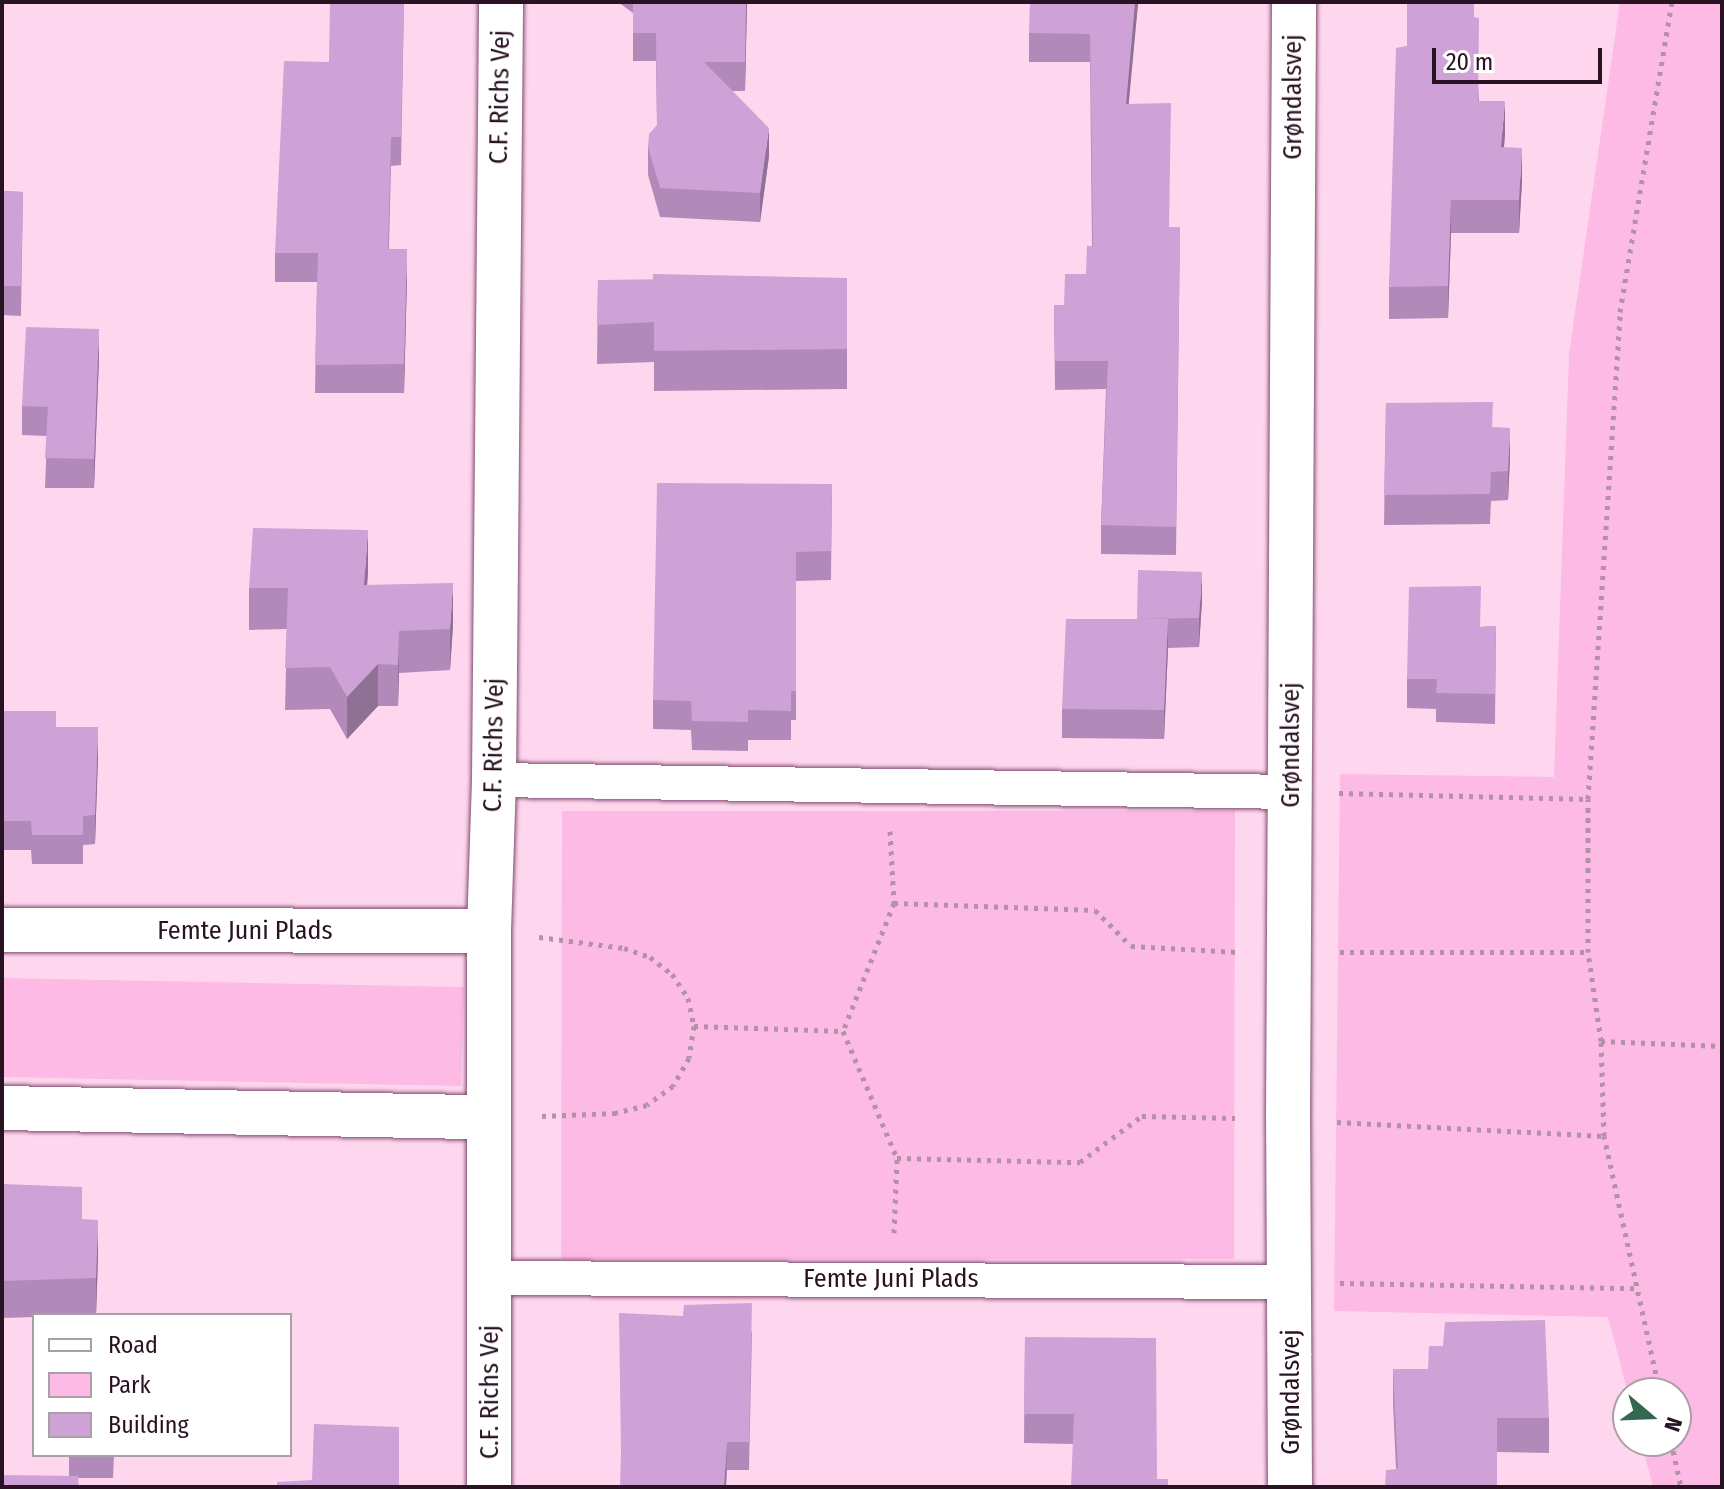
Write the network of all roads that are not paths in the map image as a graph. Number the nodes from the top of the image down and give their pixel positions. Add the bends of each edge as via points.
1 (501, 2) edge
2 (1294, 2) edge
3 (494, 780) junction
4 (1290, 792) junction
5 (2, 930) edge
6 (489, 931) junction
7 (2, 1108) edge
8 (489, 1117) junction
9 (491, 1278) junction
10 (1291, 1282) junction
11 (489, 1487) edge
12 (1290, 1487) edge

1 - 3 street, C.F. Richs Vej
2 - 4 street, Grøndalsvej
3 - 4 lane
3 - 6 street, C.F. Richs Vej
4 - 10 street, Grøndalsvej
5 - 6 street, Femte Juni Plads
6 - 8 street, C.F. Richs Vej
7 - 8 street
8 - 9 street, C.F. Richs Vej
9 - 10 lane, Femte Juni Plads
9 - 11 street, C.F. Richs Vej
10 - 12 street, Grøndalsvej

